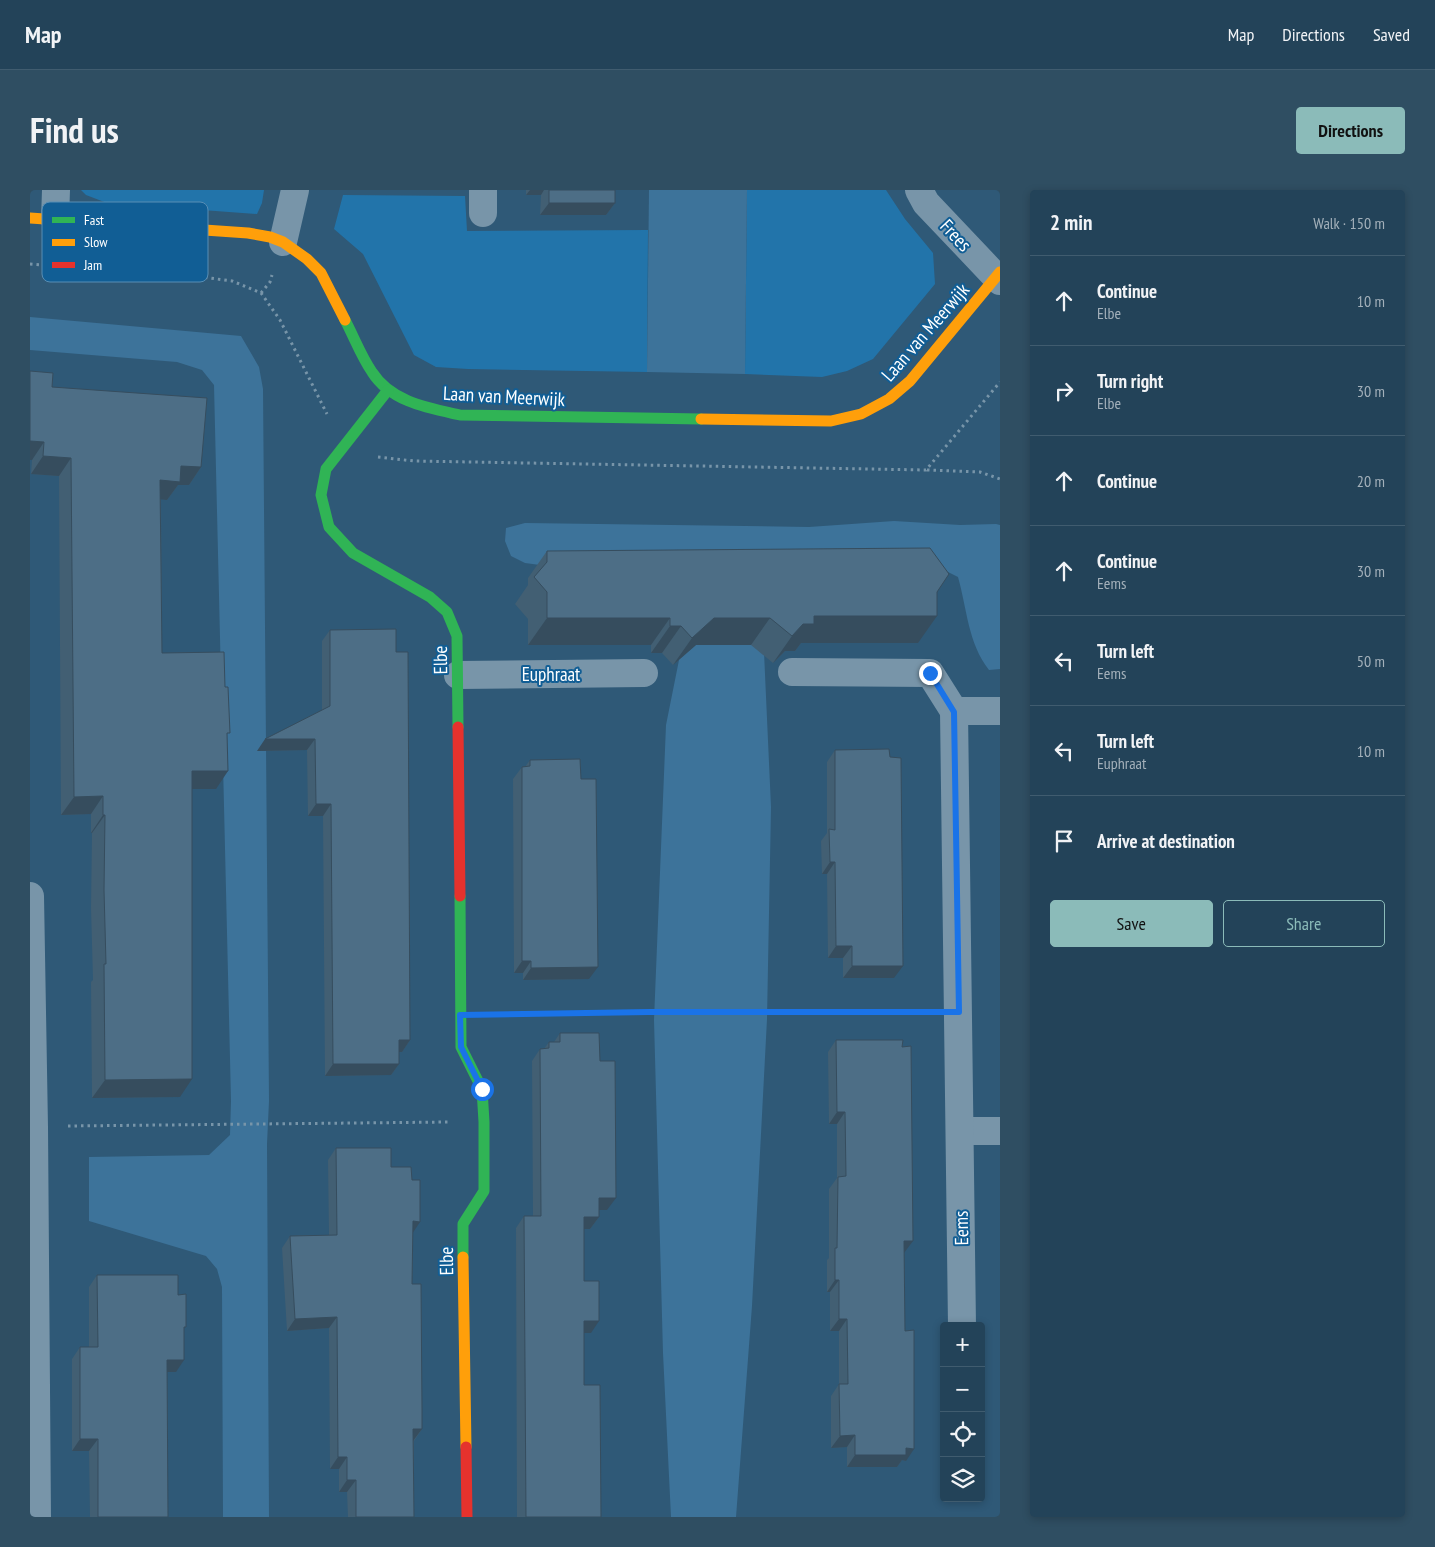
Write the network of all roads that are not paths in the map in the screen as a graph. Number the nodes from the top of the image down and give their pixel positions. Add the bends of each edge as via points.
1 (56, 190) edge
2 (295, 190) edge
3 (919, 190) edge
4 (50, 202) edge
5 (208, 230) edge
6 (283, 242) junction
7 (999, 277) edge
8 (388, 390) junction
9 (792, 672) edge
10 (644, 673) dead end
11 (458, 675) junction
12 (1000, 711) edge
13 (954, 712) junction
14 (30, 896) edge
15 (1000, 1130) edge
16 (960, 1131) junction
17 (32, 1318) edge
18 (962, 1322) edge
19 (37, 1517) edge
20 (467, 1517) edge

1 - 4 street
2 - 6 street
3 - 7 street, Frees via 926,203
5 - 6 street, Laan van Meerwijk via 248,233
6 - 8 street, Laan van Meerwijk via 321,273 372,372
7 - 8 street, Laan van Meerwijk via 910,381 889,399 861,414 831,422 460,415 426,408
8 - 11 street, Elbe via 326,469 321,495 329,527 353,553 430,597 447,612 457,636
9 - 13 street via 930,673
10 - 11 street, Euphraat
11 - 20 street, Elbe via 461,1047 482,1089 484,1122 484,1191 463,1224
12 - 13 street
13 - 16 street, Eems
14 - 17 street via 34,1126
15 - 16 street
16 - 18 street, Eems
17 - 19 street

